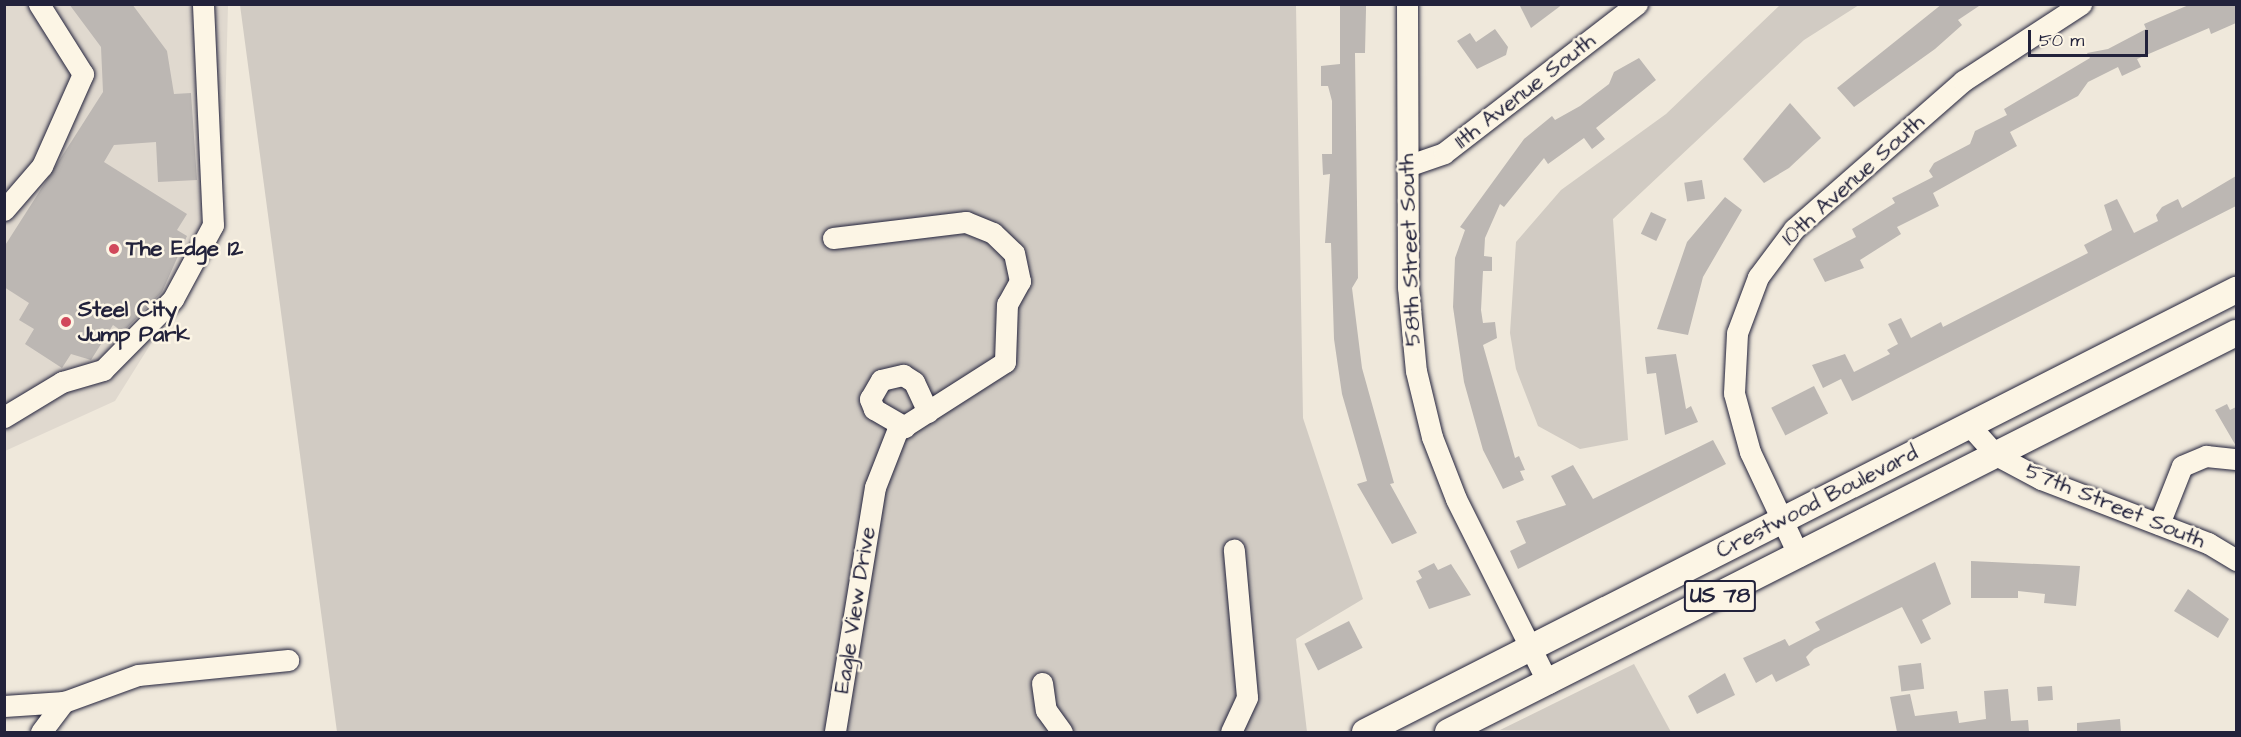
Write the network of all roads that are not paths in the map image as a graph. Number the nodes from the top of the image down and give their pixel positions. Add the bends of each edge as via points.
1 (39, 4) edge
2 (204, 4) edge
3 (1407, 4) edge
4 (1637, 4) edge
5 (2081, 4) edge
6 (1407, 166) junction
7 (4, 210) edge
8 (833, 238) dead end
9 (2236, 290) edge
10 (2236, 333) edge
11 (928, 412) junction
12 (4, 417) edge
13 (1969, 425) junction
14 (905, 427) junction
15 (1996, 455) junction
16 (2236, 459) edge
17 (1781, 520) junction
18 (2159, 524) junction
19 (1234, 550) dead end
20 (1799, 556) junction
21 (2236, 560) edge
22 (1531, 647) junction
23 (288, 660) dead end
24 (1548, 682) junction
25 (1042, 683) dead end
26 (64, 702) junction
27 (4, 706) edge
28 (40, 732) edge
29 (835, 732) edge
30 (1062, 732) edge
31 (1231, 732) edge
32 (1365, 732) edge
33 (1448, 732) edge

1 - 7 street via 83,74 42,166
2 - 12 street via 213,225 173,298 103,370 62,382
3 - 6 street, 58th Street South
4 - 6 street, 11th Avenue South via 1444,153
5 - 17 street, 10th Avenue South via 1963,81 1794,229 1758,277 1737,333 1734,393 1743,433
6 - 22 street, 58th Street South via 1409,315 1423,404 1456,499
8 - 11 street via 966,222 993,233 1014,253 1020,280 1007,304 1005,362
9 - 13 main road, Crestwood Boulevard / US 78
10 - 15 main road, Crestwood Boulevard / US 78
11 - 14 street
11 - 14 street via 914,382 903,375 881,380 870,399 874,409
13 - 15 street, 57th Street South
13 - 17 main road, Crestwood Boulevard / US 78
14 - 29 street, Eagle View Drive via 897,431 875,487
15 - 18 street, 57th Street South via 2041,479
15 - 20 main road, Crestwood Boulevard / US 78
16 - 18 street via 2206,456 2182,465
17 - 20 street, 10th Avenue South
17 - 22 main road, Crestwood Boulevard / US 78
18 - 21 street, 57th Street South
19 - 31 street via 1247,697
20 - 24 main road, Crestwood Boulevard / US 78
22 - 24 street, 58th Street South
22 - 32 main road, Crestwood Boulevard / US 78
23 - 26 street via 138,675
24 - 33 main road, Crestwood Boulevard / US 78
25 - 30 street via 1046,710
26 - 27 street
26 - 28 street

